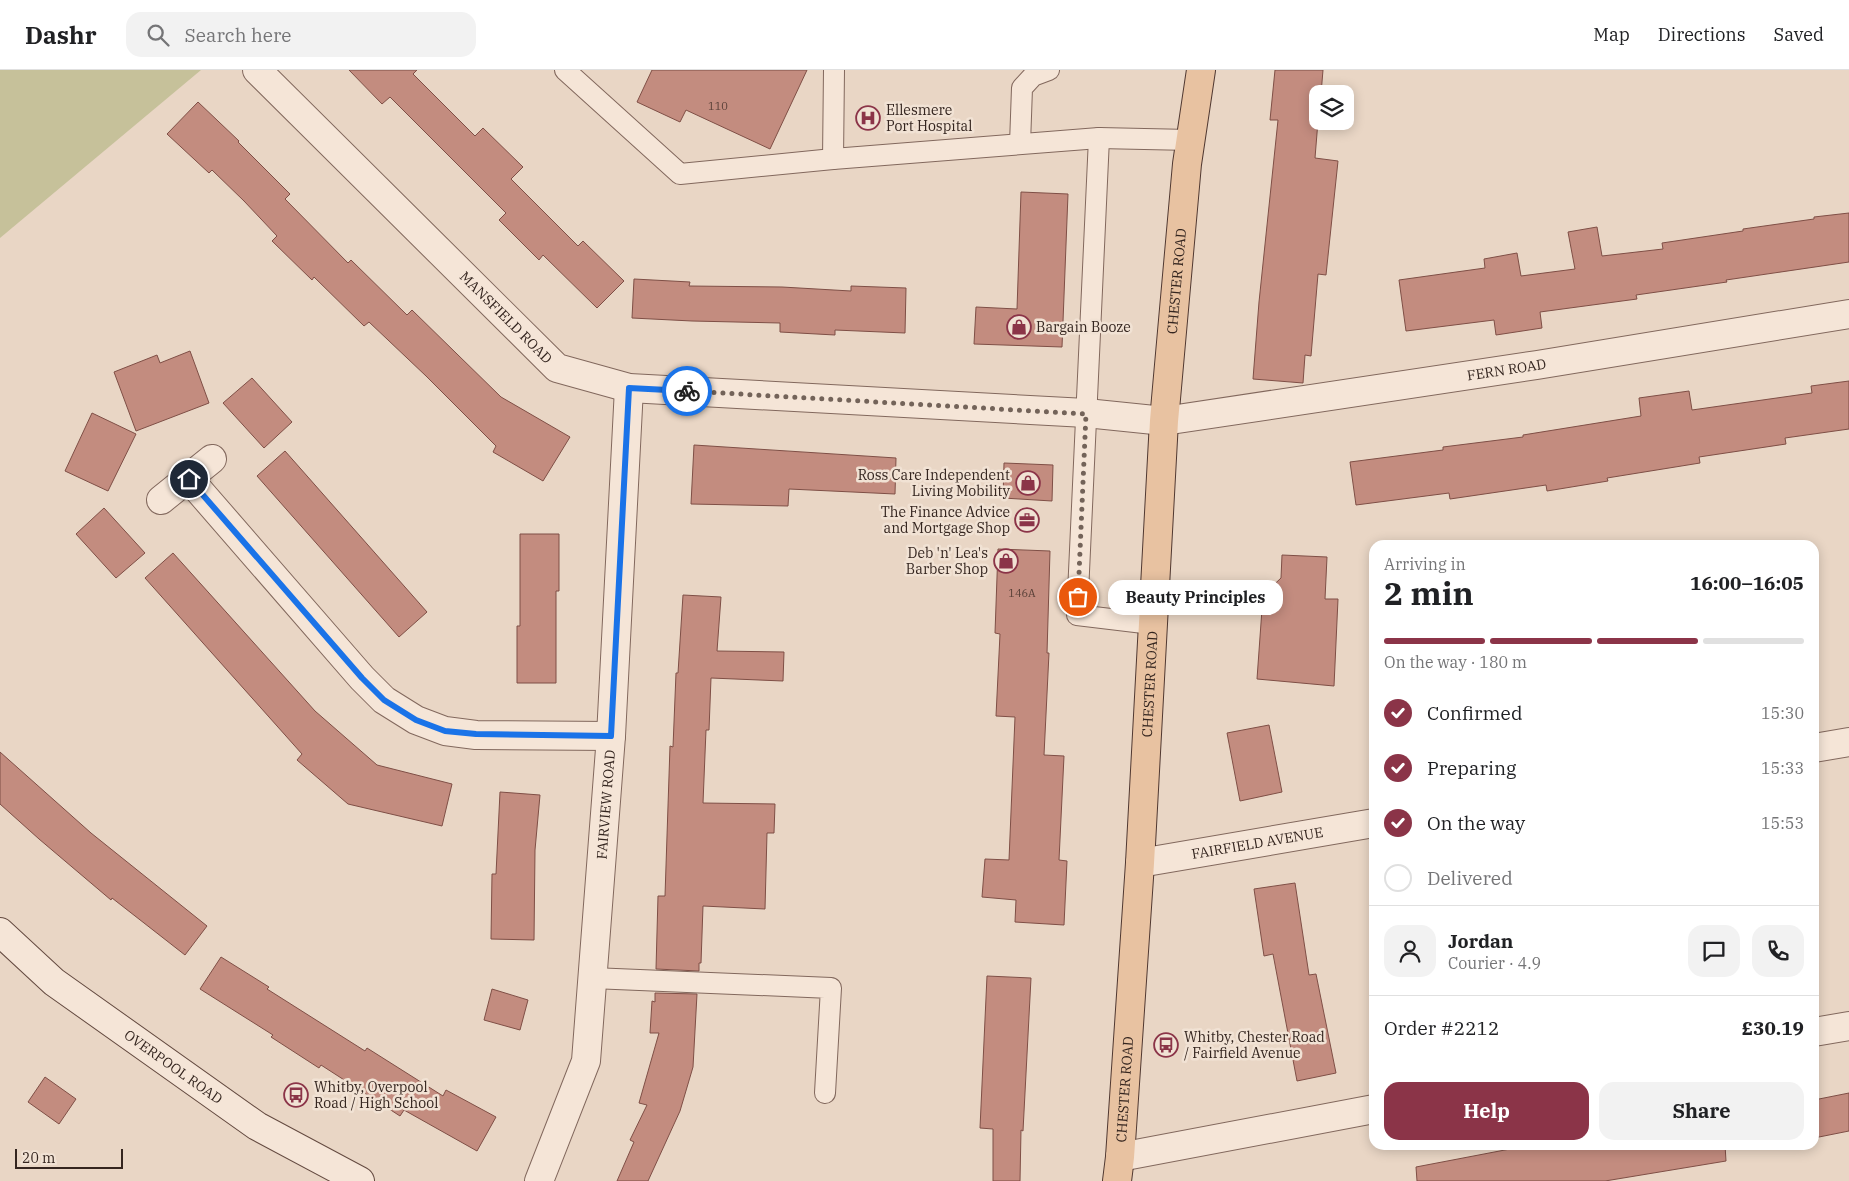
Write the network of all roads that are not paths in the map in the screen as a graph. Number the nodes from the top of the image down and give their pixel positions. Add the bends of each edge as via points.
1 (257, 70) edge
2 (565, 70) edge
3 (834, 70) edge
4 (1049, 70) edge
5 (1201, 70) edge
6 (1099, 138) junction
7 (1190, 140) junction
8 (1020, 144) junction
9 (833, 159) junction
10 (1849, 314) edge
11 (629, 388) junction
12 (1086, 414) junction
13 (1164, 421) junction
14 (212, 459) dead end
15 (189, 479) junction
16 (161, 500) dead end
17 (1152, 624) junction
18 (611, 736) junction
19 (1849, 742) edge
20 (1819, 747) edge
21 (1369, 824) edge
22 (1140, 863) junction
23 (0, 932) edge
24 (592, 978) junction
25 (1849, 1026) edge
26 (1819, 1031) edge
27 (825, 1092) dead end
28 (1369, 1110) edge
29 (1118, 1169) edge
30 (360, 1181) edge
31 (539, 1181) edge

1 - 11 street, MANSFIELD ROAD via 557,368
2 - 9 lane via 680,174
3 - 9 lane
4 - 8 lane via 1033,76 1022,88
5 - 7 main road, CHESTER ROAD
6 - 7 lane
6 - 8 lane
6 - 12 lane
7 - 13 main road, CHESTER ROAD
8 - 9 lane
10 - 13 street, FERN ROAD
11 - 12 street, MANSFIELD ROAD
11 - 18 street, FAIRVIEW ROAD
12 - 13 street, MANSFIELD ROAD
12 - 17 lane via 1077,615
13 - 17 main road, CHESTER ROAD
14 - 15 street
15 - 16 street
15 - 18 street via 362,678 384,700 416,720 445,731 476,734
17 - 22 main road, CHESTER ROAD
18 - 24 street, FAIRVIEW ROAD
19 - 20 street
21 - 22 street, FAIRFIELD AVENUE
22 - 29 main road, CHESTER ROAD
23 - 30 street, OVERPOOL ROAD via 54,982 258,1126
24 - 27 lane via 831,988
24 - 31 street, FAIRVIEW ROAD via 586,1061
25 - 26 street
28 - 29 street

